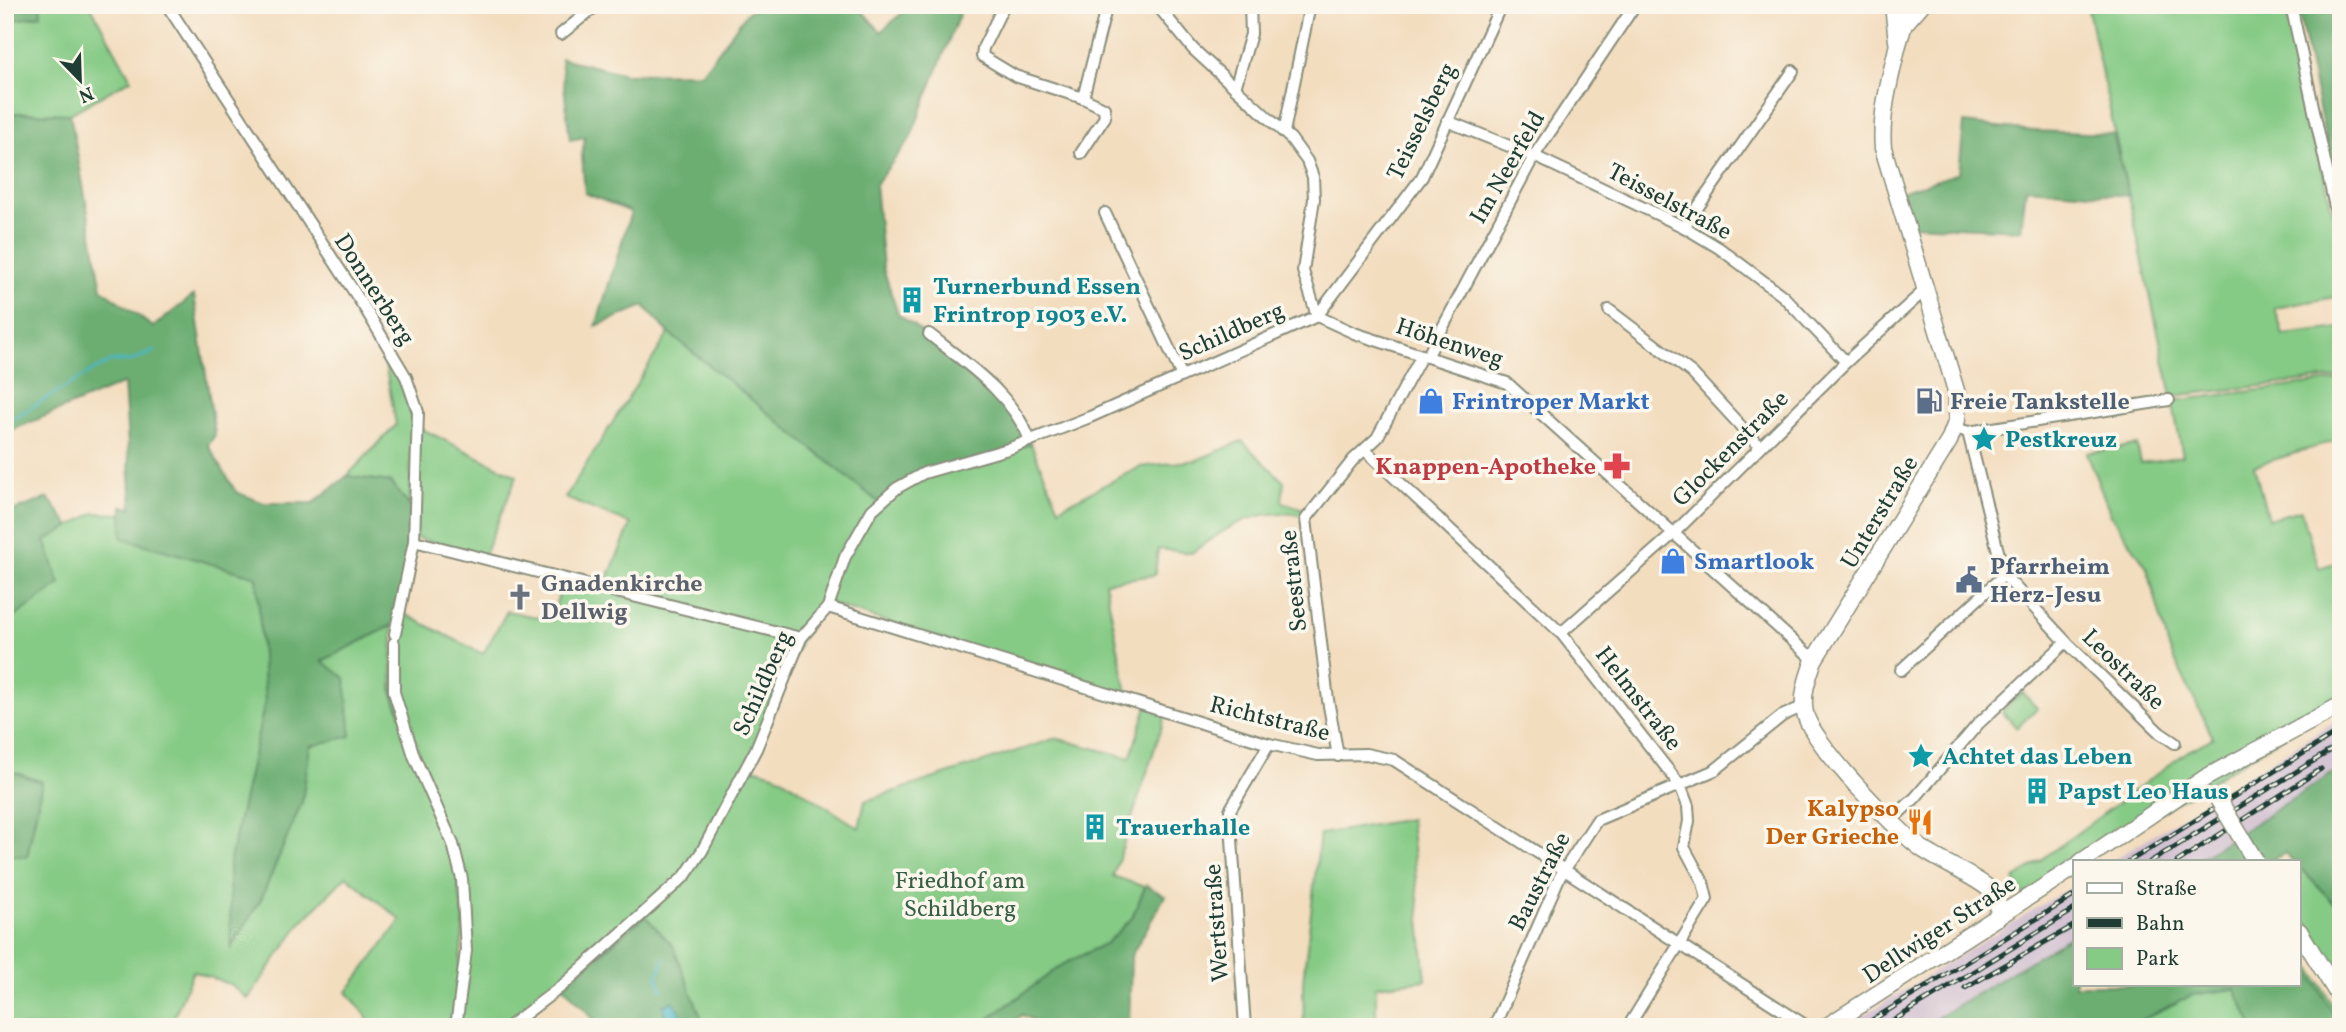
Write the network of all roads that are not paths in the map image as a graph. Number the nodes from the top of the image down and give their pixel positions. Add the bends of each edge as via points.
1 (167, 5) edge
2 (597, 5) edge
3 (1004, 5) edge
4 (1107, 5) edge
5 (1157, 5) edge
6 (1250, 5) edge
7 (1310, 5) edge
8 (1501, 5) edge
9 (1635, 5) edge
10 (1893, 5) edge
11 (1921, 5) edge
12 (2291, 5) edge
13 (1905, 13) edge
14 (561, 34) dead end
15 (1898, 47) junction
16 (1793, 71) dead end
17 (1235, 89) junction
18 (1083, 98) junction
19 (1447, 121) junction
20 (1284, 132) junction
21 (1081, 153) dead end
22 (1534, 156) junction
23 (1105, 214) dead end
24 (1684, 227) junction
25 (2341, 235) edge
26 (1925, 290) junction
27 (1609, 310) dead end
28 (1317, 316) junction
29 (929, 334) dead end
30 (1424, 356) junction
31 (1846, 362) junction
32 (1182, 376) junction
33 (2169, 400) dead end
34 (1962, 430) junction
35 (1030, 440) junction
36 (1760, 447) junction
37 (1366, 451) junction
38 (1672, 536) junction
39 (414, 541) junction
40 (2004, 575) junction
41 (828, 607) junction
42 (1561, 633) junction
43 (801, 638) junction
44 (2066, 642) junction
45 (1814, 660) junction
46 (1901, 670) dead end
47 (2341, 705) edge
48 (1804, 706) junction
49 (2175, 743) dead end
50 (1269, 744) junction
51 (1338, 756) junction
52 (2205, 778) junction
53 (1680, 785) junction
54 (1890, 821) junction
55 (2084, 860) edge
56 (2255, 860) edge
57 (2073, 868) edge
58 (1563, 869) junction
59 (1998, 917) junction
60 (2301, 934) edge
61 (1682, 944) junction
62 (2341, 999) edge
63 (456, 1027) edge
64 (508, 1027) edge
65 (1245, 1027) edge
66 (1494, 1027) edge
67 (1628, 1027) edge
68 (1808, 1027) edge
69 (1826, 1027) edge

1 - 39 street, Donnerberg via 406,377 418,412
2 - 14 street
3 - 18 street via 982,56 1015,76
4 - 18 street
5 - 17 street via 1193,49
6 - 17 street via 1251,34
7 - 20 street
8 - 19 street, Teisselsberg
9 - 22 street, Im Neerfeld
10 - 15 street, Unterstraße
11 - 13 street
12 - 25 street
13 - 15 street, Unterstraße
15 - 26 street, Unterstraße via 1882,139
16 - 24 street
17 - 20 street
18 - 21 street via 1106,112
19 - 22 street, Teisselstraße
19 - 28 street, Teisselsberg via 1422,177
20 - 28 street via 1302,153 1313,177 1303,271
22 - 24 street, Teisselstraße
22 - 30 street, Im Neerfeld
23 - 32 street
24 - 31 street, Teisselstraße via 1783,296
26 - 31 street, Glockenstraße
26 - 34 street, Unterstraße via 1958,394
27 - 36 street via 1692,373
28 - 30 street, Höhenweg
28 - 32 street, Schildberg
29 - 35 street via 996,387
30 - 37 street, Seestraße
30 - 38 street, Höhenweg via 1507,383
31 - 36 street, Glockenstraße
32 - 35 street, Schildberg
33 - 34 street
34 - 40 street, Leostraße
34 - 45 street, Unterstraße
35 - 41 street, Schildberg via 924,473 884,499 853,539
36 - 38 street, Glockenstraße
37 - 42 street, Helmstraße
37 - 51 street, Seestraße via 1353,460 1306,519
38 - 42 street, Glockenstraße
38 - 45 street, Höhenweg
39 - 43 street
39 - 63 street, Donnerberg via 395,638 394,692 414,756 453,844 462,879 466,951
40 - 44 street, Leostraße
40 - 46 street
41 - 43 street, Schildberg
41 - 50 street, Richtstraße
42 - 53 street, Helmstraße
43 - 64 street, Schildberg via 761,739 685,876 562,986
44 - 49 street, Leostraße
44 - 54 street via 1978,724
45 - 48 street, Unterstraße
47 - 52 street
48 - 53 street, Baustraße via 1782,716 1724,765
48 - 54 street via 1812,732
50 - 51 street, Richtstraße
50 - 65 street, Wertstraße via 1230,810
51 - 58 street, Richtstraße via 1366,754 1394,760
52 - 55 street
52 - 56 street, bridge
53 - 58 street, Baustraße via 1597,820
53 - 61 street, Helmstraße via 1689,821 1684,847 1707,899
54 - 59 street via 1922,849 1991,889 1999,903
57 - 59 street, Dellwiger Straße
58 - 61 street, Richtstraße
58 - 66 street, Baustraße
59 - 69 street, Dellwiger Straße
60 - 62 street
61 - 67 street, Helmstraße
61 - 68 street, Richtstraße

